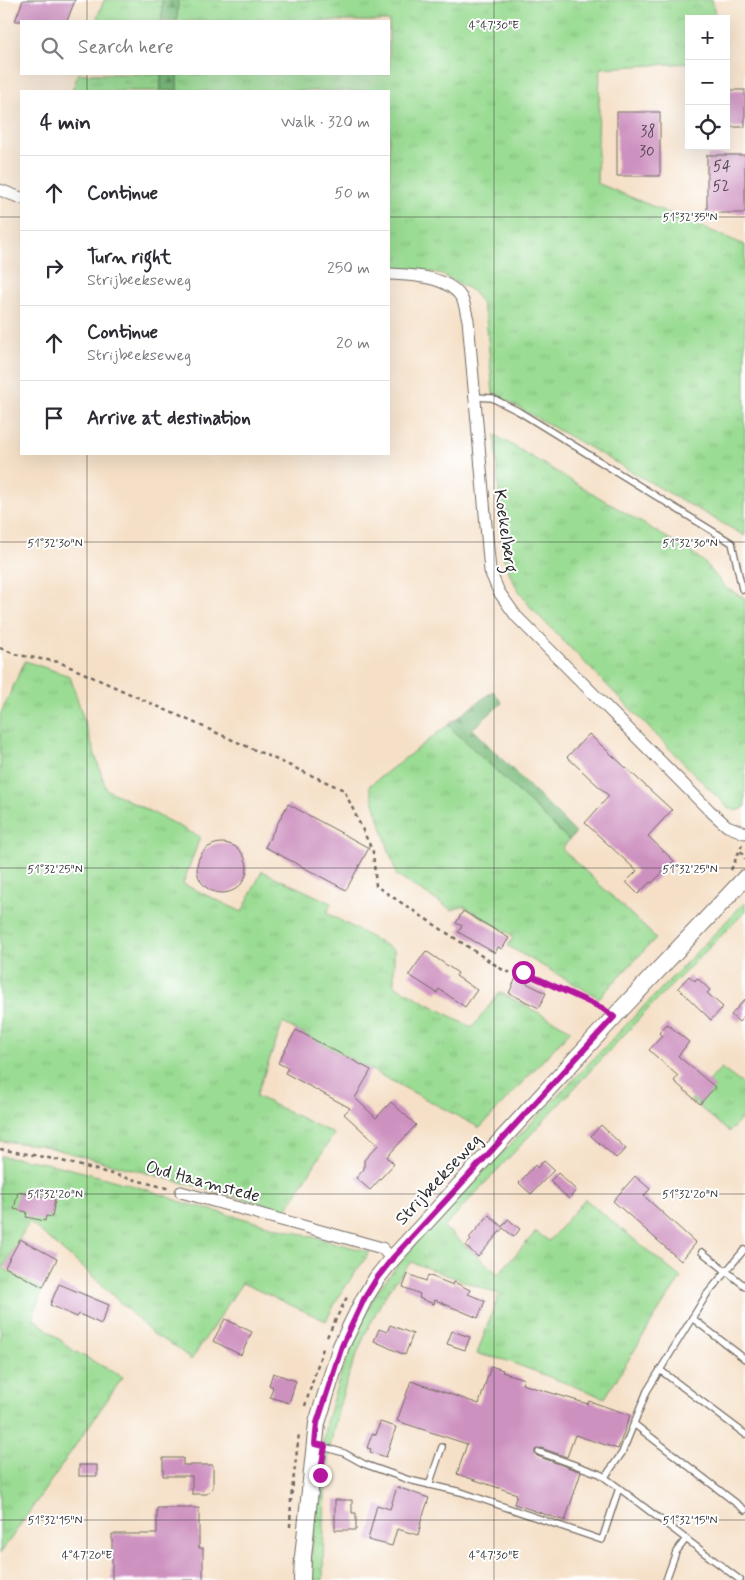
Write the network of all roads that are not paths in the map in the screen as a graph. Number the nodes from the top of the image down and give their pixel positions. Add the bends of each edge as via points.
1 (0, 190) edge
2 (20, 198) edge
3 (390, 274) edge
4 (474, 397) junction
5 (745, 590) edge
6 (745, 833) edge
7 (745, 878) edge
8 (181, 1192) road end
9 (744, 1250) edge
10 (702, 1252) dead end
11 (392, 1259) junction
12 (726, 1270) junction
13 (745, 1286) edge
14 (692, 1318) junction
15 (745, 1360) edge
16 (660, 1370) junction
17 (634, 1424) junction
18 (745, 1434) edge
19 (315, 1444) junction
20 (442, 1447) dead end
21 (539, 1452) dead end
22 (605, 1477) junction
23 (429, 1485) junction
24 (619, 1488) junction
25 (745, 1510) edge
26 (686, 1539) junction
27 (302, 1580) edge
28 (666, 1580) edge
29 (740, 1580) edge

1 - 2 street
3 - 4 street, Koekelberg via 446,284 461,298 468,320
4 - 5 lane via 492,398 518,410 732,543 742,589
4 - 6 street, Koekelberg via 490,571 499,592 516,616 709,810 727,826
7 - 11 main road, Strijbeekseweg
8 - 11 street, Oud Haamstede via 382,1248
9 - 12 lane
10 - 12 lane
11 - 19 main road, Strijbeekseweg via 364,1299 342,1346 317,1423
12 - 13 lane
12 - 14 lane
14 - 15 lane
14 - 16 lane
16 - 17 lane via 647,1391
16 - 18 lane
17 - 22 lane via 622,1453
17 - 25 lane
19 - 23 lane via 344,1453 373,1468
19 - 27 main road, Strijbeekseweg
20 - 23 lane
21 - 22 lane
22 - 24 lane
23 - 24 lane via 461,1492 602,1540
24 - 26 lane
26 - 28 lane via 676,1552
26 - 29 lane

